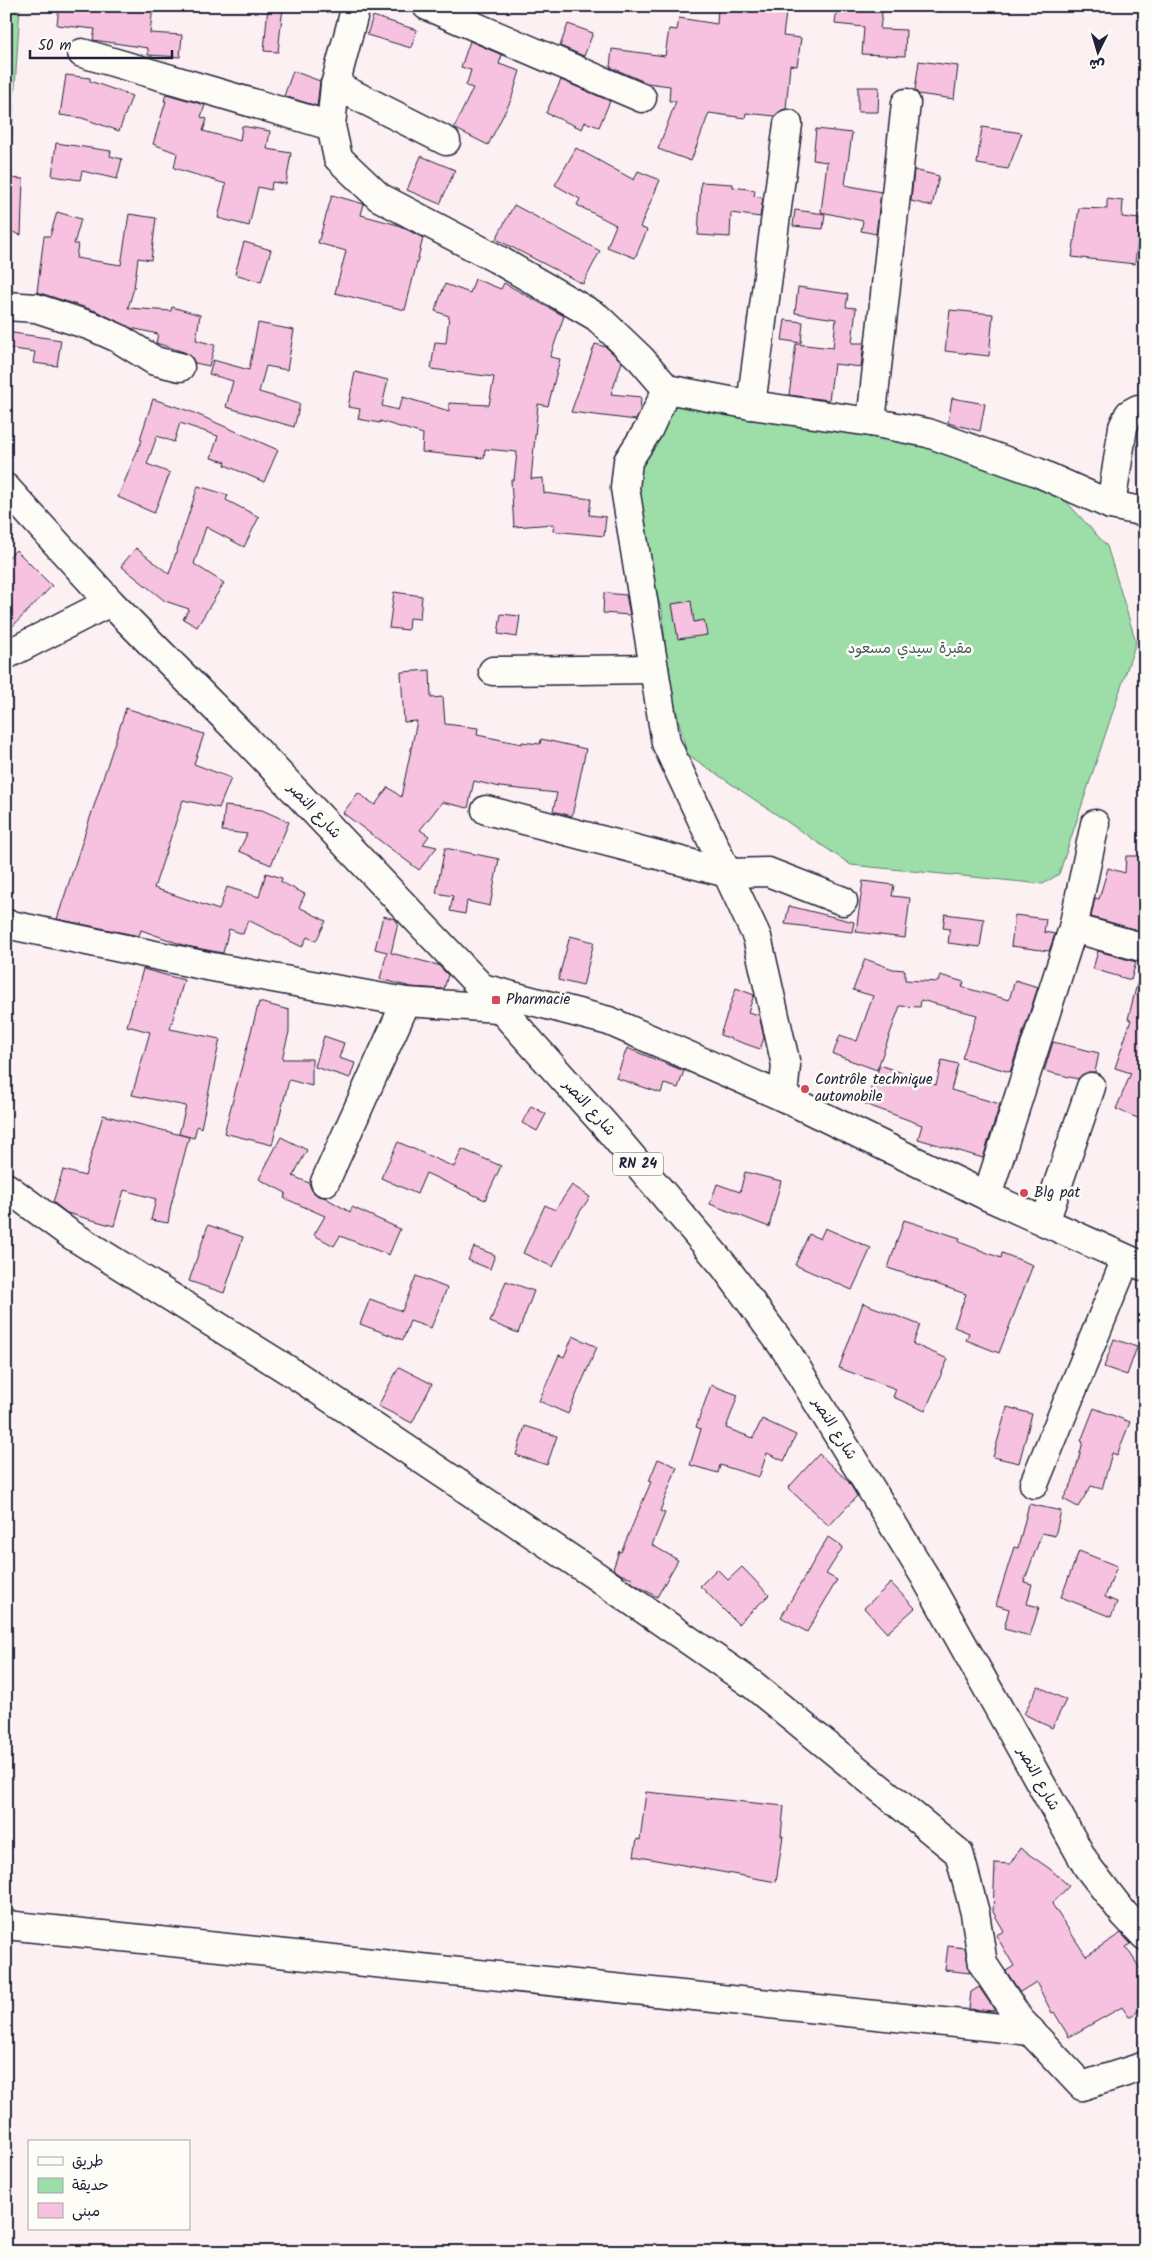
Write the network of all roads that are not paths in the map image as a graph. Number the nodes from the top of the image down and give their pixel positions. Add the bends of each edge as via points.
1 (356, 6) edge
2 (426, 6) edge
3 (82, 53) dead end
4 (335, 85) junction
5 (642, 98) dead end
6 (906, 103) dead end
7 (788, 124) dead end
8 (331, 126) junction
9 (446, 141) dead end
10 (6, 306) edge
11 (180, 367) dead end
12 (667, 389) junction
13 (751, 405) junction
14 (1145, 410) edge
15 (871, 422) junction
16 (6, 488) edge
17 (1111, 505) junction
18 (1145, 512) edge
19 (110, 602) junction
20 (6, 655) edge
21 (654, 669) junction
22 (493, 671) dead end
23 (486, 810) dead end
24 (1095, 824) dead end
25 (727, 873) junction
26 (843, 901) dead end
27 (6, 924) edge
28 (1073, 928) junction
29 (1145, 948) edge
30 (490, 998) junction
31 (406, 1002) junction
32 (1091, 1087) dead end
33 (783, 1097) junction
34 (325, 1182) dead end
35 (6, 1187) edge
36 (988, 1196) junction
37 (1045, 1222) junction
38 (1136, 1263) edge
39 (1034, 1484) dead end
40 (6, 1925) edge
41 (1145, 1936) edge
42 (1031, 2031) junction
43 (1145, 2066) edge

1 - 4 street
2 - 5 street
3 - 8 street
4 - 8 street
4 - 9 street
6 - 15 street
7 - 13 street
8 - 12 street via 338,158 379,197 597,316 641,358
10 - 11 street via 36,308 91,326 155,361
12 - 13 street
12 - 21 street via 648,430 628,461 625,488
13 - 15 street
14 - 17 street via 1138,409 1129,414 1123,427
15 - 17 street via 928,433 1036,472
16 - 19 street, شارع النصر / RN 24
17 - 18 street
19 - 20 street
19 - 30 street, شارع النصر / RN 24 via 244,736
21 - 22 street
21 - 25 street via 666,743
23 - 25 street
24 - 28 street
25 - 26 street via 768,872
25 - 33 street via 757,936 786,1066
27 - 31 street via 207,966
28 - 29 street
28 - 36 street
30 - 31 street
30 - 33 street via 610,1021
30 - 41 street, شارع النصر / RN 24 via 604,1124 725,1267 785,1349 924,1575 1087,1866
31 - 34 street
32 - 37 street
33 - 36 street
35 - 42 street via 70,1234 296,1375 752,1684 959,1853 975,1913 983,1964 1019,2019
36 - 37 street
37 - 38 street
38 - 39 street
40 - 42 street
42 - 43 street via 1082,2086

